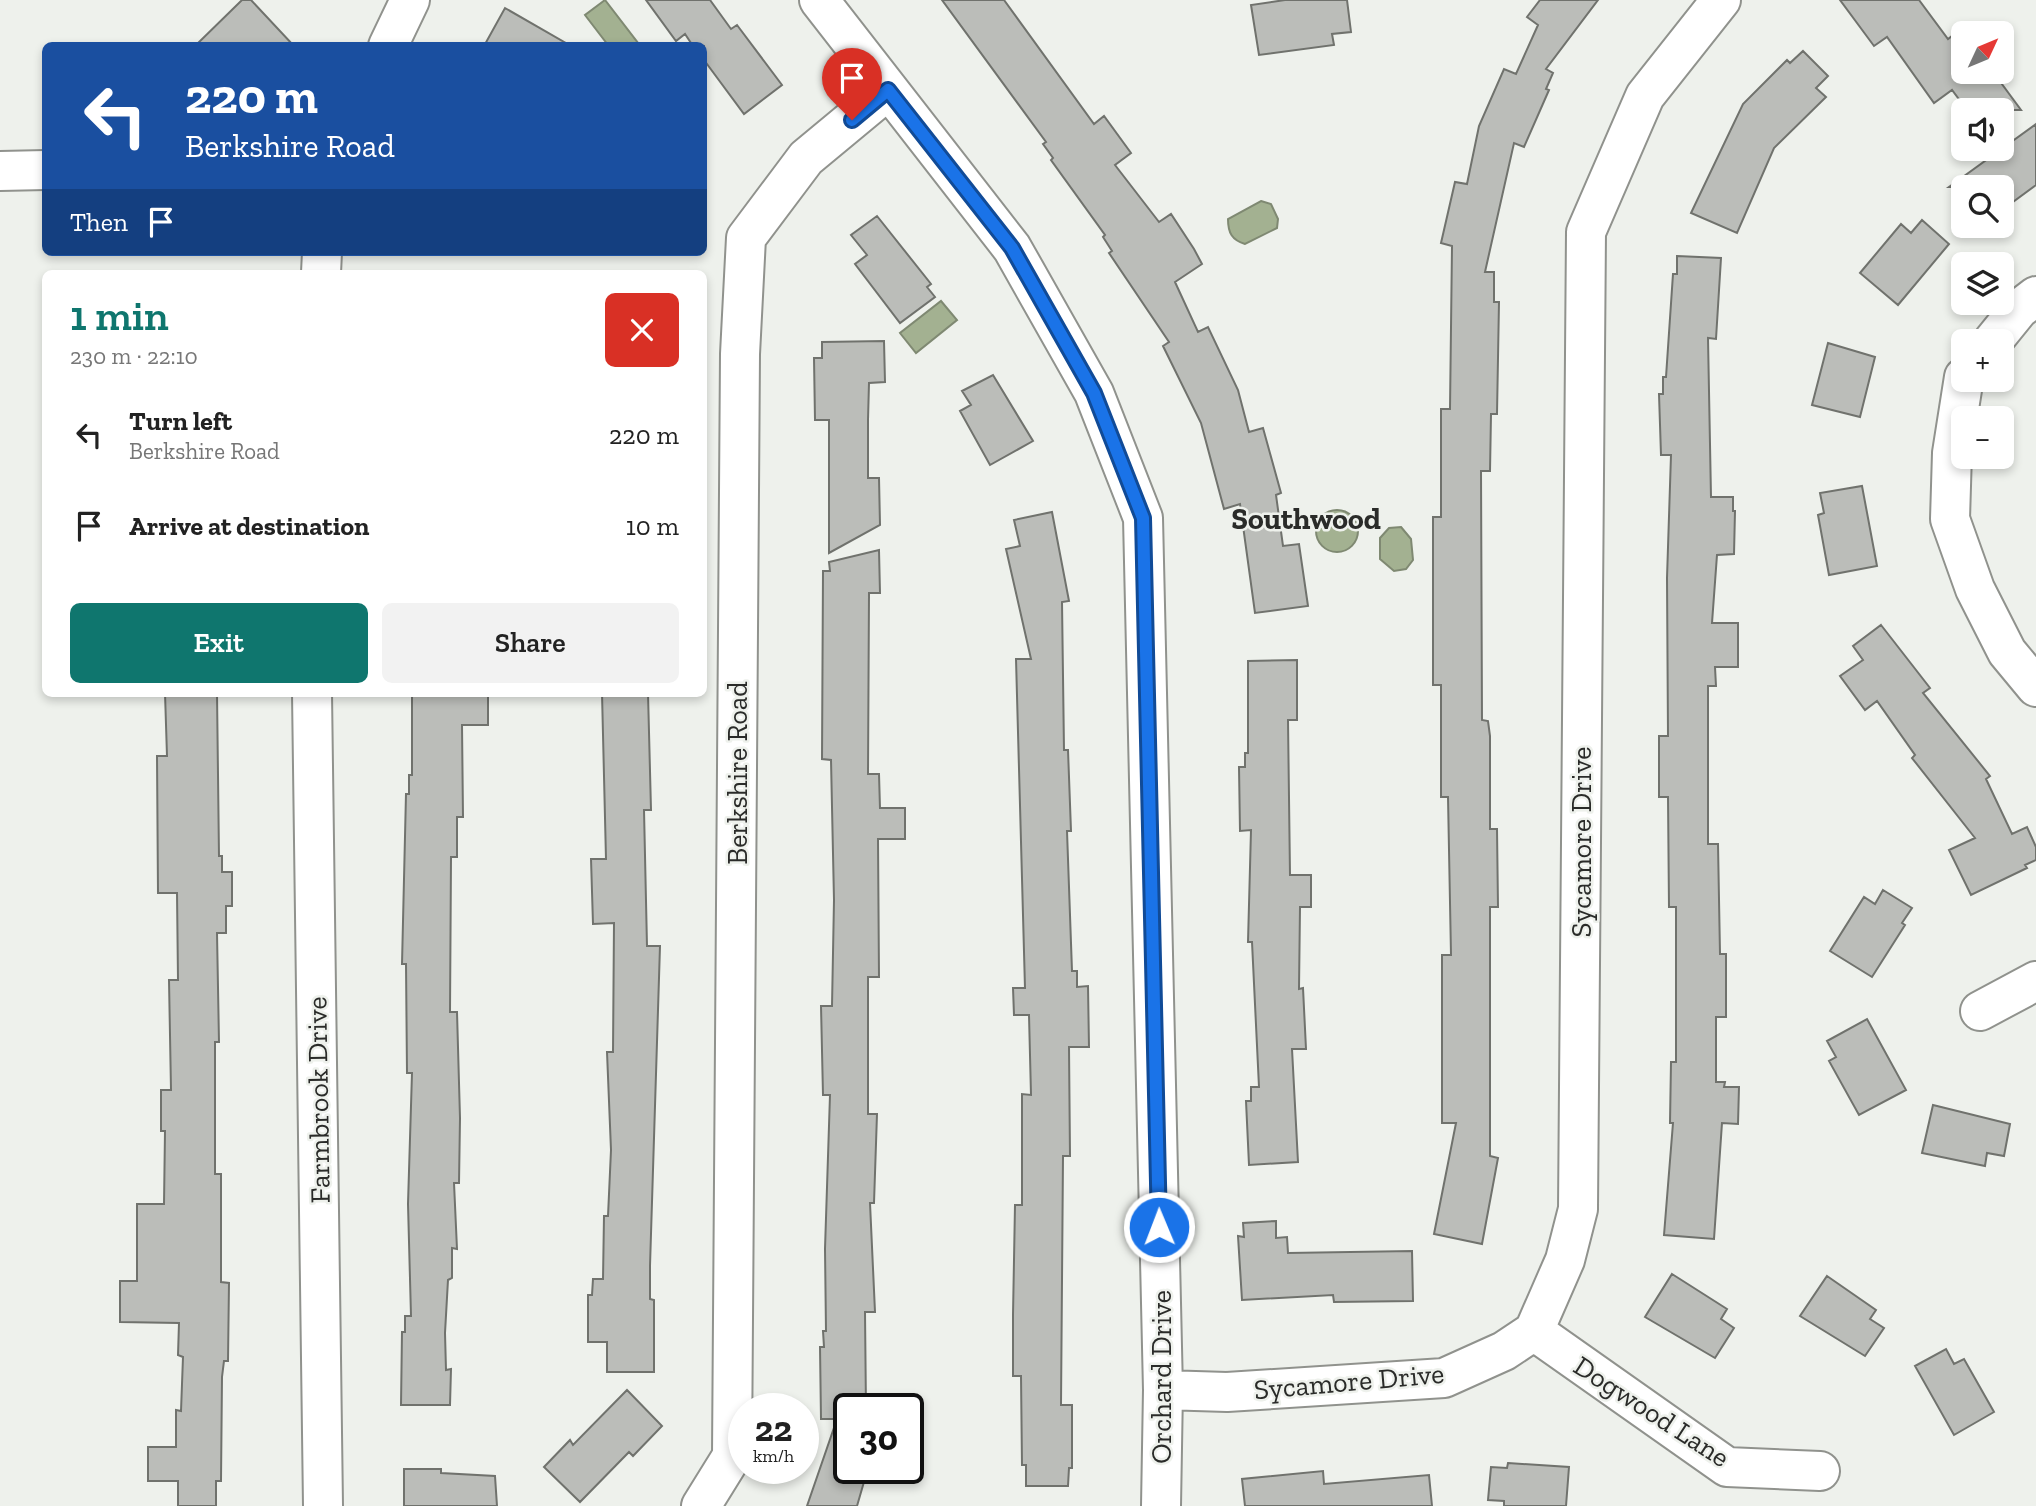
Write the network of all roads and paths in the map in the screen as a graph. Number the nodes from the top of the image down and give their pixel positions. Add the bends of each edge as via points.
1 (410, 0) edge
2 (820, 0) edge
3 (1721, 0) edge
4 (389, 42) edge
5 (888, 90) junction
6 (42, 170) edge
7 (0, 172) edge
8 (2036, 296) edge
9 (2003, 329) edge
10 (1962, 392) edge
11 (2036, 687) edge
12 (312, 697) edge
13 (2036, 981) edge
14 (1980, 1011) dead end
15 (1534, 1331) junction
16 (1163, 1390) junction
17 (1820, 1471) dead end
18 (323, 1506) edge
19 (701, 1506) edge
20 (1161, 1506) edge

1 - 4 street
2 - 5 street, Orchard Drive
3 - 15 street, Sycamore Drive via 1645,96 1586,232 1578,1209 1565,1260
5 - 16 street, Orchard Drive via 1012,248 1094,393 1143,518
5 - 19 street, Berkshire Road via 806,158 746,238 740,354 732,1455
6 - 7 street
8 - 9 street
10 - 11 street via 1952,453 1950,519 1996,631
12 - 18 street, Farmbrook Drive
13 - 14 street
15 - 16 street, Sycamore Drive via 1504,1351 1444,1378 1227,1392
15 - 17 street, Dogwood Lane via 1727,1467
16 - 20 street, Orchard Drive

